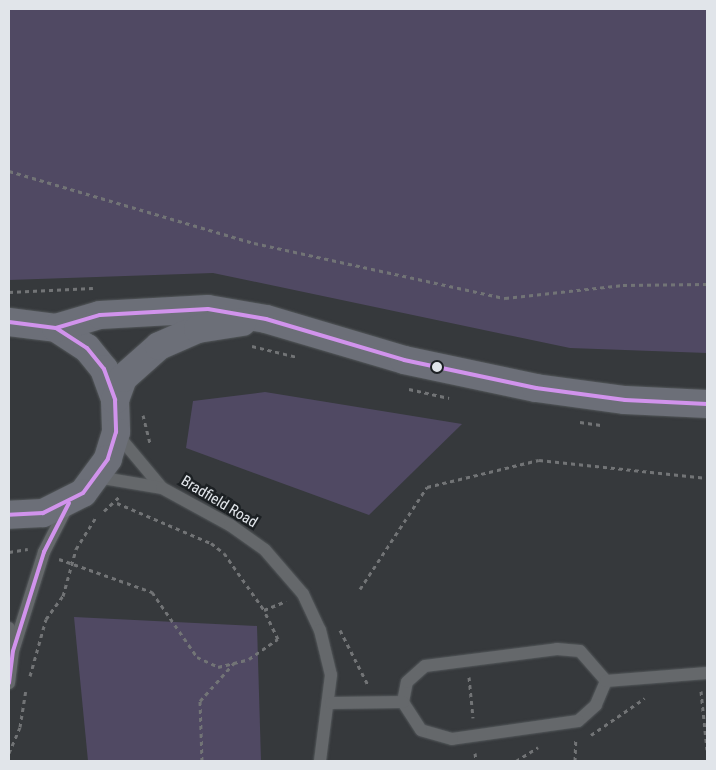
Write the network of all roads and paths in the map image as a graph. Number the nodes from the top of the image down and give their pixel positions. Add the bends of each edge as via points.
1 (9, 171) edge
2 (707, 284) edge
3 (266, 319) junction
4 (9, 322) edge
5 (56, 328) junction
6 (115, 400) junction
7 (707, 404) edge
8 (116, 432) junction
9 (97, 477) junction
10 (707, 478) edge
11 (162, 488) junction
12 (69, 503) junction
13 (117, 503) dead end
14 (9, 515) edge
15 (360, 589) dead end
16 (302, 594) junction
17 (264, 610) junction
18 (9, 628) edge
19 (322, 637) junction
20 (13, 651) junction
21 (234, 663) junction
22 (468, 671) dead end
23 (704, 678) edge
24 (606, 681) junction
25 (9, 683) edge
26 (649, 698) dead end
27 (404, 702) junction
28 (331, 703) junction
29 (371, 703) junction
30 (474, 724) dead end
31 (555, 725) junction
32 (576, 738) junction
33 (557, 740) junction
34 (9, 750) edge
35 (707, 750) edge
36 (202, 761) edge
37 (320, 761) edge
38 (516, 761) edge
39 (575, 761) edge

1 - 2 path via 254,243 505,298 623,285
3 - 5 main road via 208,309 155,310 100,315
3 - 6 main road via 198,329 160,346 123,378
3 - 7 main road via 404,360 536,388 625,400
4 - 5 main road
5 - 6 main road via 87,348 104,369
6 - 8 main road
8 - 9 main road
8 - 11 lane
9 - 11 lane, Bradfield Road
9 - 12 main road
10 - 15 path via 539,460 427,487
11 - 16 lane, Bradfield Road via 230,525 265,550
12 - 14 main road via 43,513
12 - 20 lane via 44,552
13 - 17 path via 211,542 229,560
16 - 17 path
16 - 19 lane, Bradfield Road
17 - 21 path via 278,638 249,660
18 - 20 lane
19 - 28 lane, Bradfield Road via 331,675
19 - 29 path via 339,628 355,652
20 - 25 lane
21 - 34 path via 218,667 197,657 152,592 72,564 64,596 46,618 20,727
21 - 36 path via 200,701
22 - 30 path
23 - 24 lane
23 - 35 path
24 - 27 lane via 580,651 557,648 425,666 407,682
24 - 31 lane via 596,705 578,720
26 - 32 path via 627,706 596,733
27 - 29 lane
27 - 31 lane via 421,730 436,737 452,739
28 - 29 lane
28 - 37 lane, Bradfield Road
31 - 33 path
32 - 33 path
32 - 39 path
33 - 38 path

